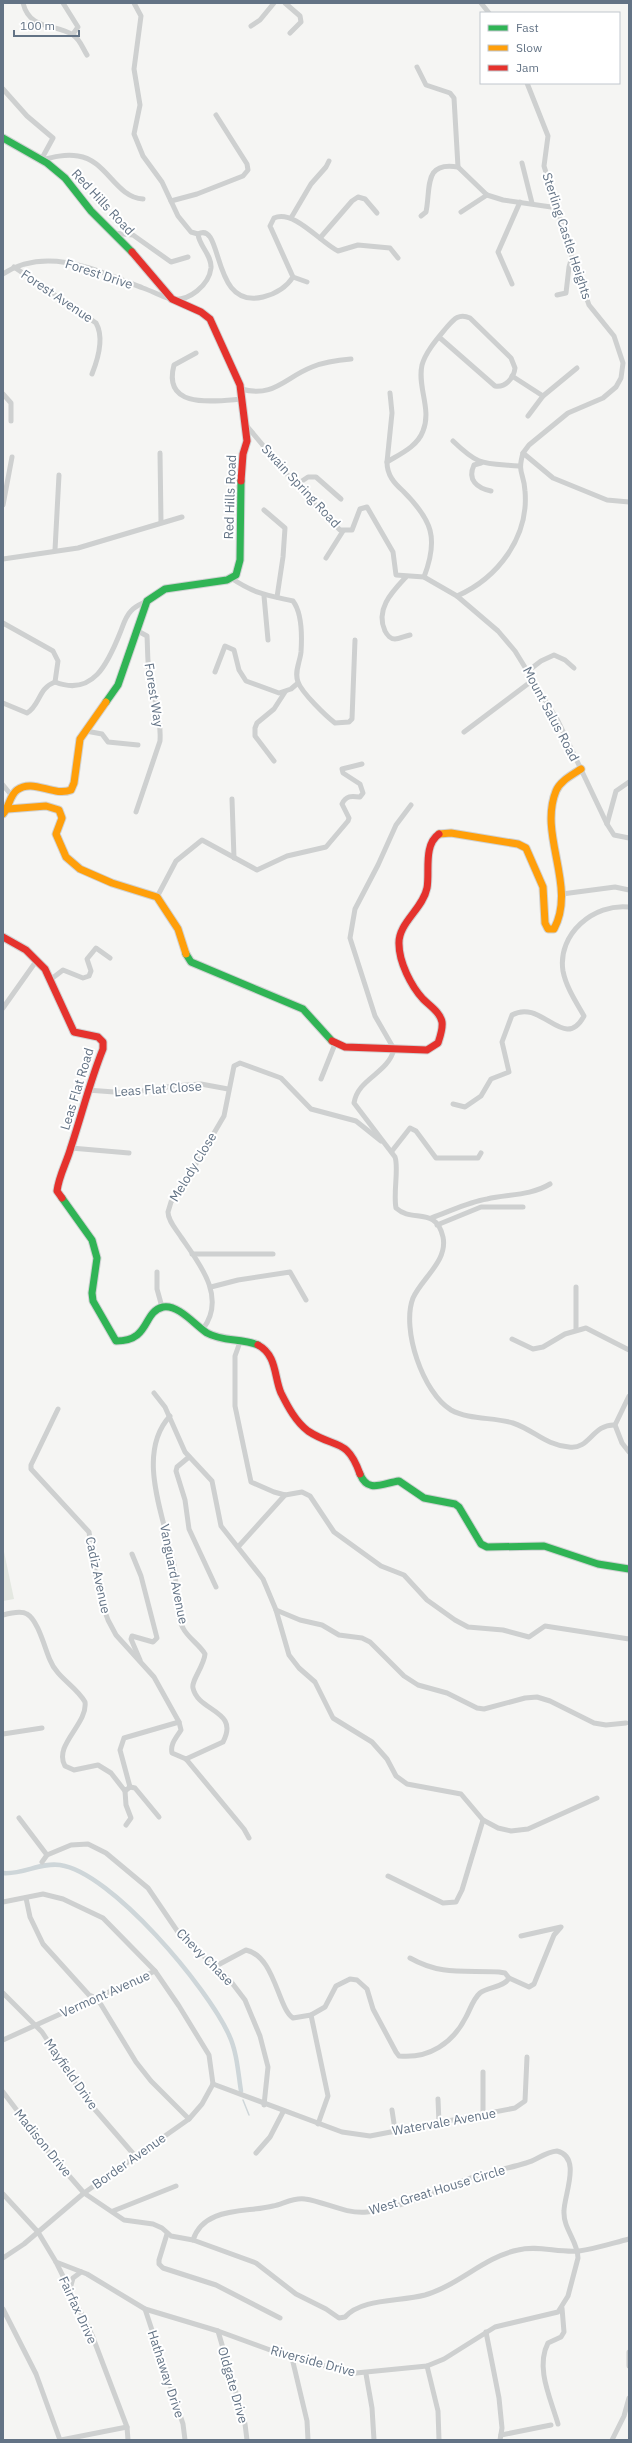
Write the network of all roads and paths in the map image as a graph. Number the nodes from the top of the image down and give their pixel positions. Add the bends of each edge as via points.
1 (23, 3) edge
2 (63, 3) edge
3 (134, 3) edge
4 (274, 3) edge
5 (285, 3) edge
6 (481, 3) edge
7 (487, 12) edge
8 (251, 26) dead end
9 (290, 33) dead end
10 (73, 34) junction
11 (87, 55) dead end
12 (417, 67) dead end
13 (527, 84) edge
14 (3, 89) edge
15 (216, 115) dead end
16 (3, 138) edge
17 (41, 160) junction
18 (329, 161) dead end
19 (522, 163) dead end
20 (458, 167) junction
21 (487, 195) junction
22 (143, 199) dead end
23 (172, 201) junction
24 (520, 202) junction
25 (532, 203) junction
26 (558, 208) junction
27 (461, 212) dead end
28 (377, 213) dead end
29 (421, 216) dead end
30 (291, 218) junction
31 (113, 233) junction
32 (198, 234) junction
33 (320, 238) junction
34 (188, 257) dead end
35 (572, 257) junction
36 (398, 258) dead end
37 (14, 267) junction
38 (3, 274) edge
39 (293, 277) junction
40 (307, 282) dead end
41 (512, 284) dead end
42 (557, 295) dead end
43 (172, 299) junction
44 (439, 337) junction
45 (196, 353) dead end
46 (351, 359) dead end
47 (577, 368) dead end
48 (92, 374) dead end
49 (512, 376) junction
50 (241, 389) junction
51 (390, 393) dead end
52 (3, 394) edge
53 (543, 396) junction
54 (242, 399) junction
55 (528, 416) dead end
56 (11, 422) dead end
57 (246, 426) junction
58 (454, 441) dead end
59 (160, 453) dead end
60 (523, 453) junction
61 (12, 457) dead end
62 (386, 462) junction
63 (481, 463) junction
64 (519, 466) junction
65 (59, 475) dead end
66 (296, 485) junction
67 (491, 491) dead end
68 (341, 499) dead end
69 (629, 502) edge
70 (3, 505) edge
71 (264, 510) dead end
72 (182, 517) dead end
73 (161, 522) junction
74 (343, 531) junction
75 (55, 550) junction
76 (326, 558) dead end
77 (3, 559) edge
78 (406, 577) junction
79 (424, 577) junction
80 (231, 578) junction
81 (264, 596) junction
82 (457, 596) junction
83 (278, 598) junction
84 (147, 601) junction
85 (3, 623) edge
86 (136, 630) junction
87 (410, 635) dead end
88 (268, 640) dead end
89 (355, 640) dead end
90 (574, 668) dead end
91 (528, 671) junction
92 (215, 672) dead end
93 (533, 680) junction
94 (55, 682) junction
95 (298, 683) junction
96 (285, 692) junction
97 (3, 703) edge
98 (86, 731) junction
99 (464, 732) dead end
100 (138, 745) dead end
101 (274, 761) dead end
102 (362, 764) dead end
103 (581, 769) junction
104 (629, 782) edge
105 (3, 785) edge
106 (12, 796) junction
107 (232, 799) dead end
108 (411, 805) dead end
109 (6, 811) edge
110 (136, 812) dead end
111 (607, 824) junction
112 (629, 838) edge
113 (234, 858) junction
114 (629, 890) edge
115 (562, 894) junction
116 (157, 897) junction
117 (629, 907) edge
118 (3, 937) edge
119 (110, 958) dead end
120 (37, 960) junction
121 (50, 980) junction
122 (3, 1008) edge
123 (335, 1044) junction
124 (394, 1049) junction
125 (321, 1079) dead end
126 (228, 1089) junction
127 (87, 1090) junction
128 (453, 1104) dead end
129 (385, 1144) junction
130 (71, 1148) junction
131 (392, 1151) junction
132 (129, 1153) dead end
133 (481, 1153) dead end
134 (550, 1184) dead end
135 (523, 1207) dead end
136 (431, 1218) junction
137 (437, 1225) junction
138 (192, 1254) junction
139 (273, 1254) dead end
140 (157, 1272) dead end
141 (211, 1287) junction
142 (576, 1287) dead end
143 (306, 1300) dead end
144 (162, 1307) junction
145 (204, 1329) junction
146 (576, 1330) junction
147 (512, 1339) dead end
148 (240, 1342) junction
149 (629, 1350) edge
150 (154, 1393) dead end
151 (629, 1396) edge
152 (628, 1403) edge
153 (58, 1409) dead end
154 (170, 1416) junction
155 (615, 1425) junction
156 (629, 1452) edge
157 (189, 1457) junction
158 (285, 1494) junction
159 (238, 1547) junction
160 (132, 1554) dead end
161 (629, 1569) edge
162 (216, 1587) dead end
163 (276, 1610) junction
164 (3, 1615) edge
165 (629, 1639) edge
166 (142, 1664) junction
167 (179, 1722) junction
168 (626, 1723) dead end
169 (42, 1728) dead end
170 (3, 1734) edge
171 (186, 1759) junction
172 (130, 1786) junction
173 (125, 1791) junction
174 (597, 1798) dead end
175 (159, 1817) dead end
176 (19, 1818) dead end
177 (483, 1820) junction
178 (126, 1825) dead end
179 (249, 1838) dead end
180 (47, 1855) junction
181 (42, 1862) dead end
182 (388, 1876) dead end
183 (26, 1898) junction
184 (3, 1902) edge
185 (521, 1936) dead end
186 (410, 1958) dead end
187 (216, 1966) junction
188 (154, 1971) junction
189 (509, 1978) junction
190 (3, 1993) edge
191 (97, 1998) junction
192 (311, 2015) junction
193 (34, 2026) junction
194 (3, 2040) edge
195 (527, 2057) dead end
196 (483, 2072) dead end
197 (214, 2084) junction
198 (3, 2092) edge
199 (438, 2099) dead end
200 (264, 2105) junction
201 (392, 2110) dead end
202 (283, 2112) junction
203 (483, 2116) junction
204 (189, 2119) junction
205 (439, 2123) junction
206 (318, 2124) junction
207 (395, 2130) junction
208 (256, 2153) dead end
209 (136, 2157) junction
210 (176, 2186) dead end
211 (84, 2193) junction
212 (3, 2194) edge
213 (113, 2211) junction
214 (38, 2232) junction
215 (167, 2234) junction
216 (629, 2239) edge
217 (194, 2240) junction
218 (578, 2251) junction
219 (3, 2258) edge
220 (56, 2262) junction
221 (82, 2272) junction
222 (70, 2292) junction
223 (562, 2308) junction
224 (3, 2309) edge
225 (145, 2309) junction
226 (280, 2318) dead end
227 (218, 2331) junction
228 (486, 2332) junction
229 (629, 2352) edge
230 (292, 2358) junction
231 (427, 2366) junction
232 (629, 2366) edge
233 (366, 2374) junction
234 (629, 2398) edge
235 (558, 2424) dead end
236 (551, 2425) dead end
237 (127, 2427) junction
238 (500, 2437) edge
239 (60, 2440) edge
240 (128, 2440) edge
241 (185, 2440) edge
242 (247, 2440) edge
243 (308, 2440) edge
244 (374, 2440) edge
245 (440, 2440) edge
246 (612, 2440) edge

1 - 10 street via 31,17 40,24
2 - 10 street via 78,27
3 - 23 street via 141,16 134,69 140,105 134,134 143,156
4 - 8 street via 260,20
5 - 9 street via 300,16 301,22
6 - 7 street
10 - 11 street
12 - 20 street via 426,85 450,93 454,98
13 - 26 street, Sterling Castle Heights via 548,136 544,166
14 - 17 street via 27,116 53,138
15 - 23 street via 247,164 248,170 243,176
16 - 17 street, Red Hills Road
17 - 22 street via 60,155 79,156 93,162 126,194 132,198
17 - 31 street, Red Hills Road via 65,178 91,211
18 - 30 street via 311,184
19 - 25 street
20 - 21 street
20 - 29 street via 441,167 433,171 429,180 426,212
21 - 24 street
21 - 27 street
23 - 32 street via 185,225 191,232
24 - 25 street
24 - 41 street via 498,252
25 - 26 street
26 - 35 street, Sterling Castle Heights
28 - 33 street via 365,199 358,197
30 - 33 street
30 - 39 street via 279,216 274,218 270,226
31 - 34 street via 132,235 171,262
31 - 43 street, Red Hills Road via 139,259
32 - 39 street via 206,233 213,240 224,278 242,297 266,297 288,285
32 - 43 street via 209,260 210,271 196,293
33 - 36 street via 338,251 358,246 390,248
35 - 42 street via 566,293
35 - 60 street, Sterling Castle Heights via 590,305 614,336 619,347 623,364 621,378 616,387 603,398 568,413
37 - 38 street, Forest Drive
37 - 43 street, Forest Drive via 62,261 87,267
37 - 48 street, Forest Avenue via 96,323 100,332 98,360
39 - 40 street
43 - 50 street, Red Hills Road via 201,312 210,319
44 - 49 street via 495,386 504,385
44 - 49 street via 455,318 470,318 514,361
44 - 62 street via 425,357 421,371 426,410 424,430 414,445
45 - 54 street via 174,365 172,373 175,387 183,397 196,401
46 - 50 street via 335,360 312,367 273,390 255,393
47 - 53 street
49 - 53 street
50 - 54 street, Red Hills Road
51 - 62 street via 392,413
52 - 56 street via 11,403
53 - 55 street
54 - 57 street, Red Hills Road
57 - 66 street, Swain Spring Road
57 - 80 street, Red Hills Road via 247,441 241,476 240,560 239,569
58 - 63 street via 473,460
59 - 73 street
60 - 64 street
60 - 69 street via 553,478 607,500
61 - 70 street
62 - 79 street via 394,483 422,512 431,528 432,551
63 - 64 street
63 - 67 street via 474,465 472,480 480,488
64 - 82 street via 526,490 523,522 511,552 494,571
65 - 75 street
66 - 68 street via 308,477 316,477
66 - 74 street, Swain Spring Road
71 - 83 street via 285,528
72 - 73 street
73 - 75 street via 84,547
74 - 76 street
74 - 78 street, Swain Spring Road via 354,529 360,509 366,507 393,552 394,573
75 - 77 street
78 - 79 street
78 - 87 street via 384,605 383,621 384,630 392,638
79 - 82 street
80 - 81 street
80 - 84 street via 165,589
81 - 83 street
81 - 88 street
82 - 91 street, Mount Salus Road via 498,631
83 - 95 street via 293,601 298,610 301,630
84 - 86 street
84 - 94 street via 130,611 109,658 97,675 82,684 71,686
85 - 94 street via 53,651 58,661
86 - 98 street via 118,685
86 - 110 street, Forest Way via 147,636 150,677 159,711 160,733 160,741
89 - 95 street via 352,719 349,722 335,723 324,715
90 - 91 street via 554,655
91 - 93 street, Mount Salus Road
92 - 96 street via 226,646 234,650 239,670 246,681 273,692
93 - 99 street
93 - 103 street, Mount Salus Road via 558,721
94 - 97 street via 45,687 34,708 27,713
95 - 96 street
96 - 101 street via 274,709 257,723 255,728 255,736
98 - 100 street via 102,734 108,742
98 - 106 street via 80,739 71,790 57,793 40,788 22,787
102 - 113 street via 342,769 343,773 360,784 363,793 344,800 342,804 348,821 326,847 287,856 257,870
103 - 111 street, Mount Salus Road
103 - 115 street via 562,782 553,803 553,837
104 - 111 street via 616,791
105 - 106 street
106 - 109 street
107 - 113 street
108 - 124 street via 396,825 355,909 350,938 375,1016
109 - 116 street via 46,806 59,810 62,818 56,834 64,855 71,863 117,885
111 - 112 street, Mount Salus Road via 614,835
113 - 116 street via 205,840 197,842 176,861
114 - 115 street via 609,888
115 - 124 street via 557,925 554,929 548,929 545,923 543,888 526,848 518,844 451,833 438,834 430,846 425,898 416,915 402,928 399,952 421,997 440,1015 442,1031 438,1043 428,1050
116 - 123 street via 178,929 191,962 305,1010 326,1037
117 - 128 street via 603,910 585,919 572,931 566,947 563,969 565,979 584,1016 579,1025 571,1029 560,1028 532,1010 521,1010 512,1015 502,1042 509,1072 491,1079 476,1102 465,1107
118 - 120 street, Leas Flat Road via 26,950
119 - 121 street via 96,948 87,959 91,971 89,976 83,978 63,970
120 - 121 street, Leas Flat Road
120 - 122 street
121 - 127 street, Leas Flat Road via 74,1032 98,1037 103,1042 99,1061
123 - 124 street via 345,1047
123 - 125 street
124 - 129 street via 380,1072 362,1084 354,1103
126 - 127 street, Leas Flat Close via 201,1084 128,1093
126 - 129 street, Melody Close via 234,1066 240,1062 281,1078 311,1109 356,1121
126 - 138 street, Melody Close via 224,1116 171,1202 168,1212 174,1227
127 - 130 street, Leas Flat Road
129 - 131 street
130 - 132 street
130 - 144 street, Leas Flat Road via 58,1181 57,1191 92,1240 97,1258 93,1301 106,1327 116,1341 131,1341 137,1337 154,1312
131 - 133 street via 410,1128 414,1129 436,1158 478,1158
131 - 136 street via 397,1162 394,1181 396,1208 408,1215
134 - 136 street via 540,1190 486,1199
135 - 137 street via 481,1206
136 - 137 street
137 - 155 street via 443,1236 443,1246 438,1262 414,1298 409,1317 410,1333 432,1391 441,1402 461,1414 514,1423 540,1439 568,1447 580,1446 600,1427
138 - 139 street
138 - 141 street, Melody Close
140 - 144 street via 157,1289
141 - 143 street via 290,1272
141 - 145 street, Melody Close via 213,1308
142 - 146 street
144 - 145 street via 174,1308
145 - 148 street via 212,1336
146 - 147 street via 543,1347 533,1349
146 - 149 street via 590,1329
148 - 158 street via 236,1356 235,1406 251,1482
148 - 161 street via 264,1348 277,1370 281,1395 290,1410 308,1431 333,1440 348,1450 357,1461 365,1484 377,1487 399,1481 424,1498 455,1504 465,1514 481,1544 487,1546 540,1545 596,1565
150 - 154 street
151 - 152 street
152 - 155 street
153 - 166 street, Cadiz Avenue via 31,1469 89,1532 99,1595 105,1615 116,1635
154 - 157 street via 178,1441
154 - 171 street, Vanguard Avenue via 155,1440 155,1486 175,1571 180,1620 184,1629 205,1654 202,1669 192,1685 193,1690 202,1702 225,1720 227,1731 222,1742
155 - 156 street via 622,1443
157 - 159 street via 212,1481 221,1526
157 - 162 street via 176,1467 176,1471 185,1500 189,1528
158 - 159 street
158 - 165 street via 302,1492 310,1496 334,1532 381,1566 404,1575 427,1600 468,1627 503,1630 530,1637 545,1626
159 - 163 street via 263,1579
160 - 166 street via 141,1576 157,1638 153,1642 132,1636 132,1643
163 - 168 street via 322,1626 339,1635 362,1638 370,1642 404,1676 418,1685 447,1693 476,1708 484,1709 519,1699 537,1697 594,1723
163 - 177 street via 290,1655 299,1668 315,1682 333,1718 372,1742 387,1759 396,1776 407,1784 461,1794
164 - 173 street via 22,1612 29,1614 57,1672 85,1702 83,1714 63,1754 65,1766 74,1770 98,1765 105,1767
166 - 167 street, Cadiz Avenue via 154,1677
167 - 171 street via 181,1730 171,1744 171,1749 172,1753
167 - 172 street via 122,1741 120,1750
169 - 170 street
171 - 179 street
172 - 173 street
172 - 175 street via 135,1788
173 - 178 street via 126,1805 131,1818
174 - 177 street via 524,1830 505,1830
176 - 180 street
177 - 182 street via 456,1902 443,1903
180 - 181 street
180 - 187 street, Chevy Chase via 79,1843 106,1852 148,1888 180,1935
183 - 184 street
183 - 188 street via 43,1894 53,1896 100,1916
183 - 191 street via 30,1916 43,1944 89,1995
185 - 189 street via 561,1927 554,1935 534,1984 530,1987
186 - 189 street via 436,1970 499,1972 505,1973
187 - 192 street via 239,1952 249,1950 272,1975 288,2015 292,2018
187 - 200 street, Chevy Chase via 245,2000 260,2036 268,2067
188 - 191 street, Vermont Avenue
188 - 197 street, Vermont Avenue via 209,2055
189 - 192 street via 506,1982 480,1993 460,2030 448,2042 429,2053 413,2056 399,2056 396,2052 373,2009 367,1989 357,1980 350,1979 336,1986 325,2007
190 - 193 street, Mayfield Drive
191 - 193 street, Vermont Avenue
191 - 204 street via 136,2062
192 - 206 street via 328,2096
193 - 194 street, Vermont Avenue
193 - 209 street, Mayfield Drive via 42,2032 85,2098
195 - 203 street, Watervale Avenue via 525,2101 515,2108
196 - 203 street
197 - 200 street, Watervale Avenue
197 - 204 street, Border Avenue
198 - 211 street, Madison Drive
199 - 205 street
200 - 202 street, Watervale Avenue
201 - 207 street
202 - 206 street, Watervale Avenue
202 - 208 street via 270,2137
203 - 205 street, Watervale Avenue
204 - 209 street, Border Avenue
205 - 207 street, Watervale Avenue
206 - 207 street, Watervale Avenue via 342,2132 370,2136
209 - 211 street, Border Avenue
210 - 213 street
211 - 213 street, Madison Drive
211 - 214 street, Border Avenue
212 - 214 street, Fairfax Drive
213 - 215 street, Madison Drive via 124,2220 153,2224
214 - 219 street, Border Avenue
214 - 220 street, Fairfax Drive
215 - 217 street, Madison Drive
215 - 226 street via 159,2266 216,2285
216 - 218 street
217 - 218 street, Madison Drive via 261,2266 296,2294 340,2319 362,2305 402,2301 434,2292 510,2251 525,2248
217 - 218 street, West Great House Circle via 196,2232 208,2221 228,2212 272,2206 299,2198 342,2210 374,2211 477,2176 528,2163 557,2151 564,2154 570,2164 564,2216 566,2228
218 - 223 street via 576,2271
220 - 221 street, Riverside Drive
220 - 222 street, Fairfax Drive
221 - 222 street via 73,2278
221 - 225 street, Riverside Drive
222 - 237 street, Fairfax Drive via 92,2335
223 - 228 street, Riverside Drive via 552,2314 502,2325
223 - 235 street via 564,2332 561,2337 548,2343 543,2362 544,2376
224 - 239 street via 36,2374
225 - 227 street, Riverside Drive
225 - 241 street, Hathaway Drive via 183,2424
227 - 230 street, Riverside Drive
227 - 242 street, Oldgate Drive via 245,2424
228 - 231 street, Riverside Drive via 444,2359
228 - 238 street via 499,2398
229 - 232 street
230 - 233 street, Riverside Drive via 347,2372
230 - 243 street via 307,2421
231 - 233 street, Riverside Drive
231 - 245 street via 438,2412
233 - 244 street
234 - 246 street via 624,2416
236 - 238 street
237 - 239 street
237 - 240 street, Fairfax Drive

